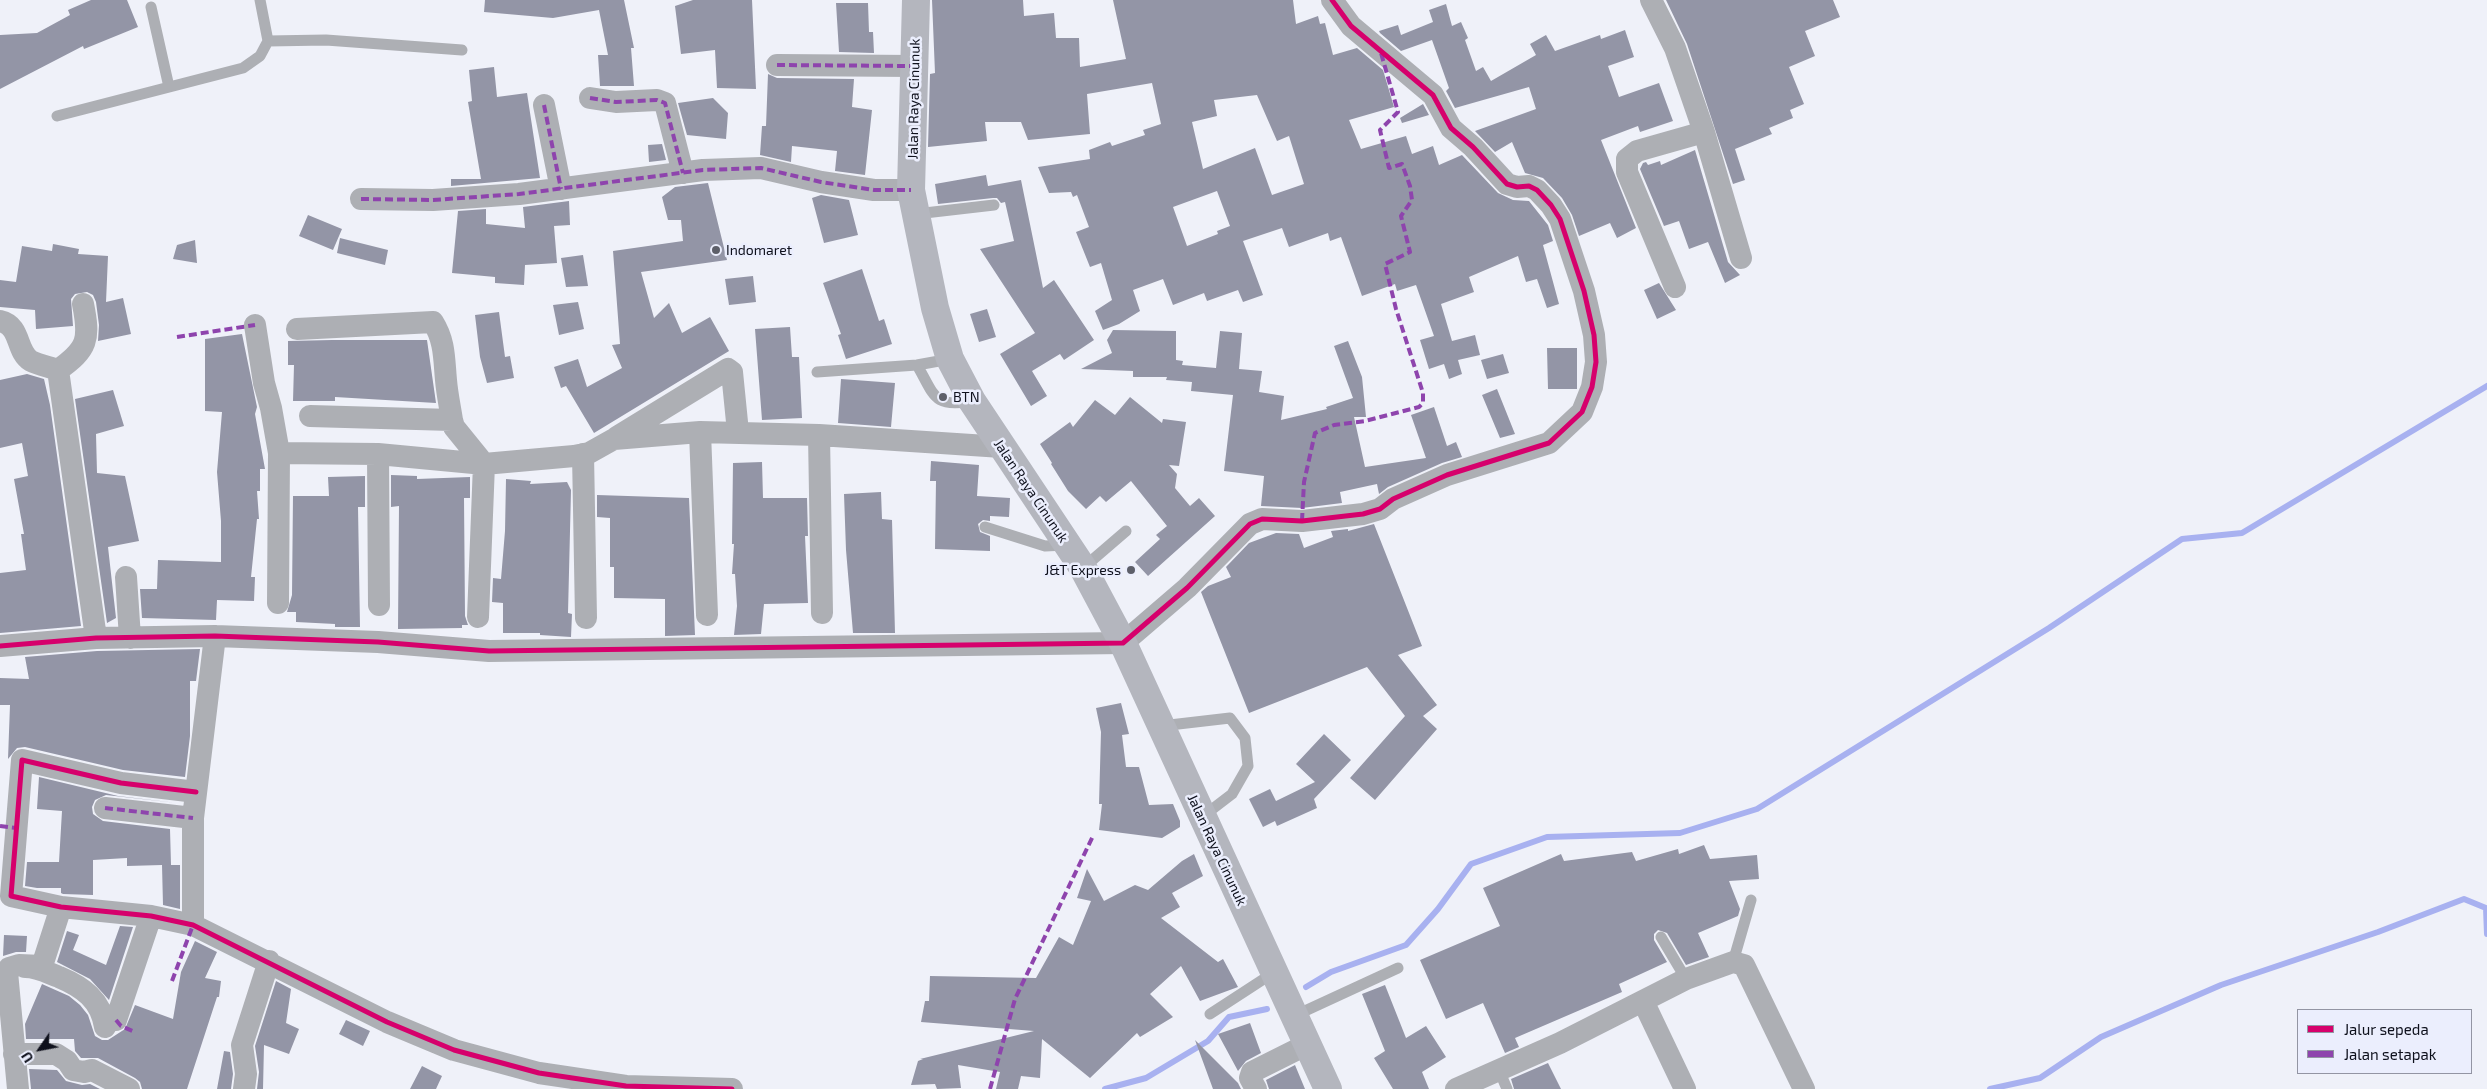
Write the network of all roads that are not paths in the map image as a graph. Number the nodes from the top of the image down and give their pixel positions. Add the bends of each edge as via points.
1 (260, 0) edge
2 (916, 0) edge
3 (1332, 0) edge
4 (1652, 0) edge
5 (150, 6) dead end
6 (268, 41) junction
7 (462, 50) dead end
8 (778, 65) dead end
9 (914, 66) junction
10 (169, 87) junction
11 (590, 98) dead end
12 (544, 105) dead end
13 (58, 116) dead end
14 (1704, 132) junction
15 (683, 173) junction
16 (560, 190) junction
17 (361, 199) dead end
18 (914, 202) junction
19 (994, 205) dead end
20 (1741, 258) dead end
21 (1675, 287) dead end
22 (83, 304) dead end
23 (0, 322) edge
24 (255, 325) dead end
25 (297, 329) dead end
26 (950, 359) junction
27 (917, 365) junction
28 (58, 370) junction
29 (818, 372) dead end
30 (972, 401) junction
31 (310, 416) dead end
32 (452, 420) junction
33 (700, 432) junction
34 (738, 432) junction
35 (819, 435) junction
36 (614, 439) junction
37 (1002, 447) junction
38 (279, 453) junction
39 (378, 454) junction
40 (583, 454) junction
41 (484, 464) junction
42 (986, 527) dead end
43 (1126, 531) dead end
44 (1068, 544) junction
45 (1083, 568) junction
46 (126, 577) dead end
47 (278, 603) dead end
48 (379, 605) dead end
49 (822, 613) dead end
50 (707, 616) dead end
51 (478, 618) dead end
52 (586, 618) dead end
53 (215, 636) junction
54 (96, 638) junction
55 (130, 638) junction
56 (1123, 643) junction
57 (0, 646) edge
58 (1161, 726) junction
59 (196, 792) junction
60 (105, 808) dead end
61 (1202, 817) junction
62 (193, 818) junction
63 (8, 827) edge
64 (1751, 900) dead end
65 (61, 907) junction
66 (151, 916) junction
67 (193, 925) junction
68 (1661, 937) dead end
69 (269, 961) junction
70 (1733, 962) junction
71 (1398, 968) dead end
72 (7, 971) junction
73 (1273, 973) junction
74 (1686, 980) junction
75 (1643, 1001) junction
76 (1210, 1014) dead end
77 (1294, 1016) junction
78 (1306, 1045) junction
79 (14, 1054) junction
80 (1503, 1079) edge
81 (625, 1088) edge
82 (18, 1089) edge
83 (129, 1089) edge
84 (244, 1089) edge
85 (732, 1089) edge
86 (1256, 1089) edge
87 (1328, 1089) edge
88 (1456, 1089) edge
89 (1685, 1089) edge
90 (1804, 1089) edge

1 - 6 lane
2 - 9 highway, Jalan Raya Cinunuk
3 - 56 street via 1351,26 1433,95 1451,128 1507,184 1517,188 1529,186 1551,205 1560,219 1584,291 1594,336 1596,362 1592,387 1582,412 1549,443 1447,474 1393,499 1380,509 1362,514 1302,521 1262,519 1250,524 1187,588
4 - 14 street via 1675,48
5 - 10 lane
6 - 7 lane via 326,40
6 - 10 lane via 260,56 243,68
8 - 9 street
9 - 18 highway, Jalan Raya Cinunuk
10 - 13 lane
11 - 15 street via 665,103
12 - 16 street
14 - 20 street
14 - 21 street via 1637,151 1627,159 1628,172
15 - 16 street via 599,182
15 - 18 street via 761,168 874,190
16 - 17 street via 433,200
18 - 19 lane
18 - 26 highway, Jalan Raya Cinunuk via 935,308
22 - 28 street via 87,338 80,353
23 - 28 street via 13,328 30,360
24 - 38 street
25 - 32 street via 433,322 444,346
26 - 27 lane
26 - 30 highway, Jalan Raya Cinunuk
27 - 29 lane
27 - 30 lane via 936,398 950,405
28 - 54 street
30 - 37 highway, Jalan Raya Cinunuk
31 - 32 street
32 - 41 street
33 - 34 street
33 - 36 street
33 - 50 street
34 - 35 street
34 - 36 street via 732,372 728,369
35 - 37 street
35 - 49 street
36 - 40 street
37 - 44 highway, Jalan Raya Cinunuk
38 - 39 street
38 - 47 street
39 - 41 street
39 - 48 street
40 - 41 street
40 - 52 street
41 - 51 street
42 - 44 lane via 1045,546
43 - 45 lane
44 - 45 highway, Jalan Raya Cinunuk
45 - 56 highway, Jalan Raya Cinunuk
46 - 55 street
53 - 55 street
53 - 56 street via 378,642 489,651
53 - 59 street
54 - 55 street
54 - 57 street
56 - 58 highway, Jalan Raya Cinunuk
58 - 61 highway, Jalan Raya Cinunuk
58 - 61 lane via 1230,718 1245,738 1248,766 1232,794
59 - 62 street
59 - 63 street via 121,783 22,760
60 - 62 street
61 - 73 highway, Jalan Raya Cinunuk
62 - 67 street
63 - 65 street via 11,896
64 - 70 lane
65 - 66 street
65 - 72 street via 42,966 19,965
66 - 67 street
66 - 72 street via 110,1023 82,988 42,970 16,967
67 - 69 street
68 - 74 lane
69 - 81 street via 388,1022 454,1050 539,1073
69 - 84 street via 242,1045 246,1074
70 - 74 street
70 - 90 street via 1744,965
71 - 77 lane
72 - 79 street
73 - 76 lane
73 - 77 highway, Jalan Raya Cinunuk
74 - 75 street
75 - 80 street
75 - 89 street
77 - 78 highway, Jalan Raya Cinunuk
78 - 86 street via 1252,1072 1250,1078
78 - 87 highway, Jalan Raya Cinunuk
79 - 82 street
79 - 83 street via 56,1054 73,1070 92,1070
80 - 88 street
81 - 85 street

